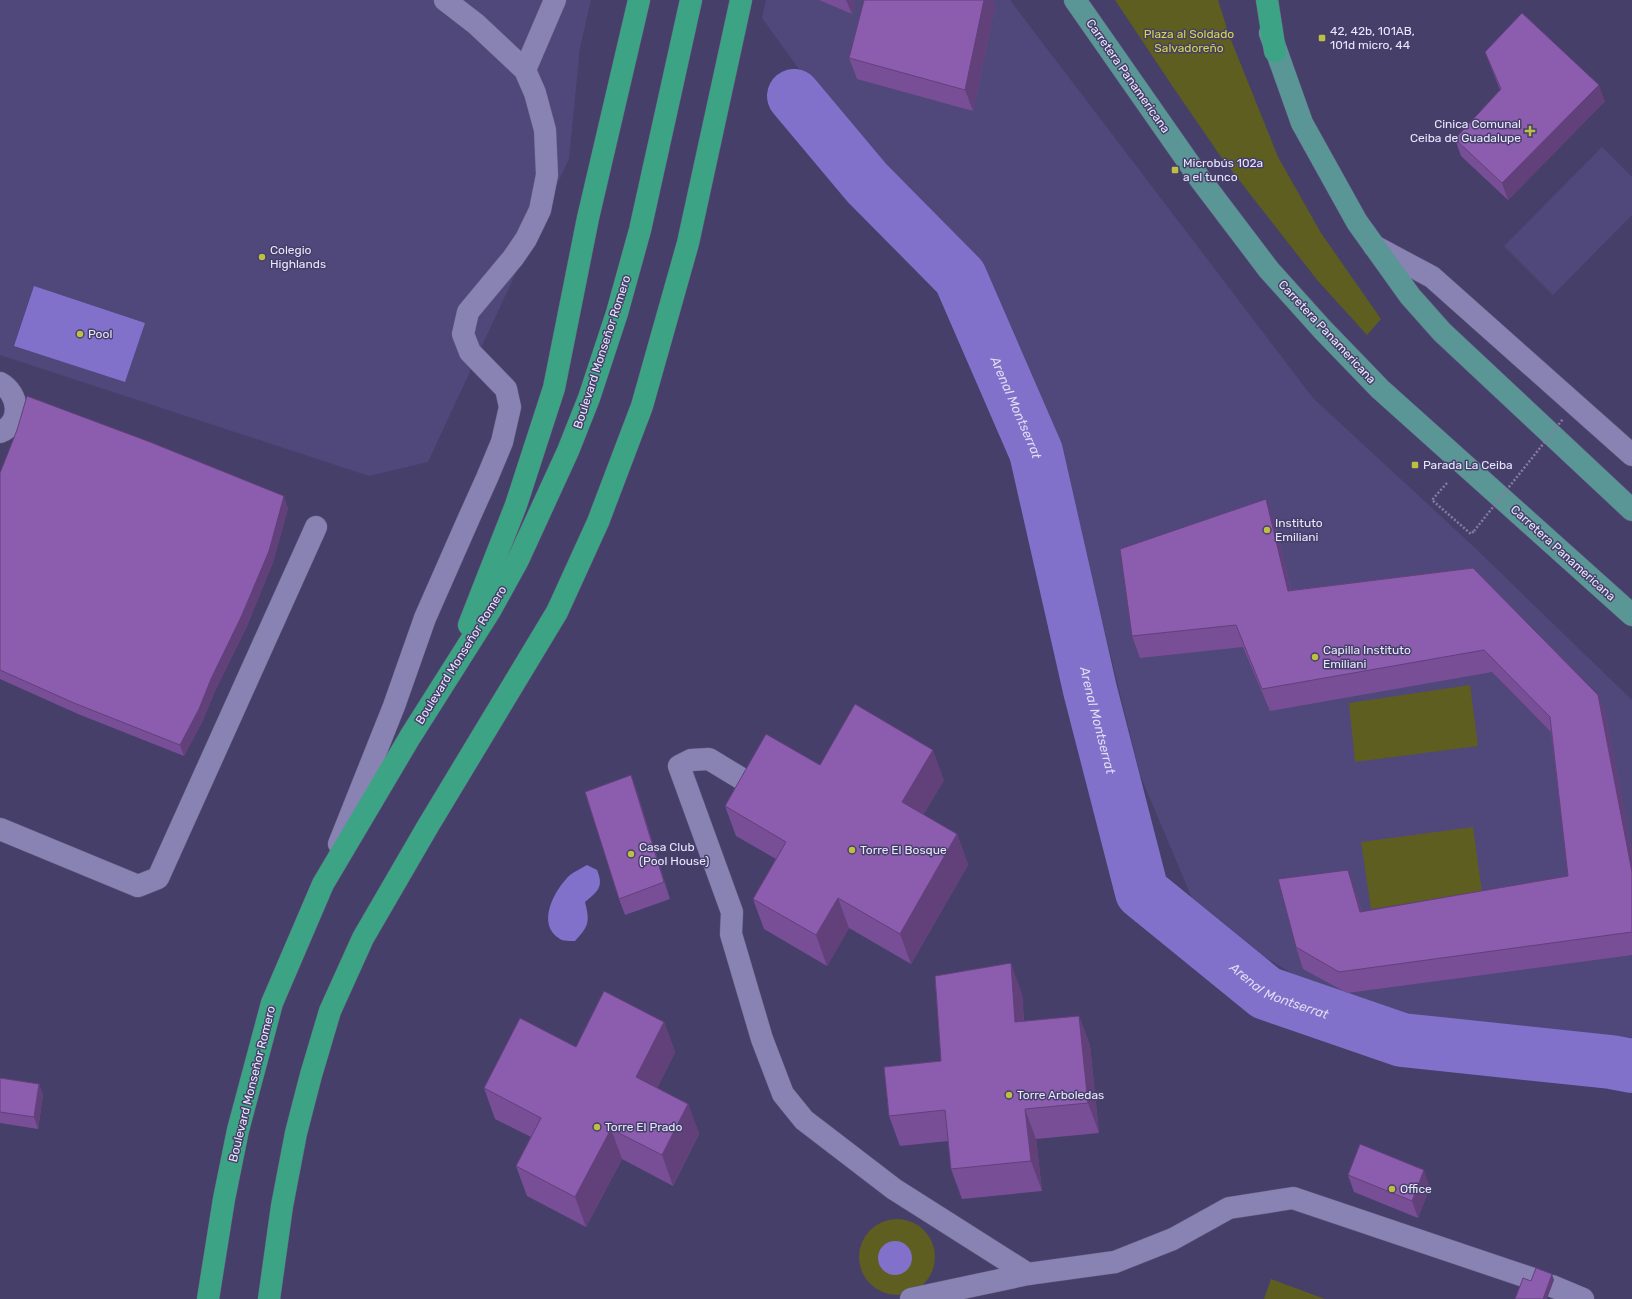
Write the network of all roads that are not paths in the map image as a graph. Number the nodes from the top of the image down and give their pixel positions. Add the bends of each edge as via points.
1 (445, 0) edge
2 (639, 0) edge
3 (692, 0) edge
4 (741, 0) edge
5 (1075, 0) edge
6 (1260, 0) edge
7 (1267, 0) edge
8 (556, 1) edge
9 (1275, 51) junction
10 (525, 70) junction
11 (1374, 246) junction
12 (0, 383) edge
13 (0, 432) edge
14 (1632, 455) edge
15 (1632, 510) edge
16 (316, 527) dead end
17 (1632, 615) edge
18 (446, 680) junction
19 (742, 779) edge
20 (0, 829) edge
21 (323, 884) junction
22 (1028, 1274) junction
23 (208, 1299) edge
24 (269, 1299) edge
25 (911, 1299) edge
26 (1583, 1299) edge

1 - 10 street via 476,24
2 - 18 highway via 588,218 554,388 516,505
3 - 18 highway, Boulevard Monseñor Romero via 640,230 617,313 589,398 518,560 491,609
4 - 24 highway via 688,243 642,406 598,522 556,612 363,938 330,1011 296,1133 282,1206
5 - 17 main road, Carretera Panamericana via 1200,178 1269,270 1323,330 1380,389
6 - 9 main road
7 - 9 highway
8 - 10 street
9 - 11 main road via 1302,123 1357,222
10 - 21 street via 545,130 547,174 540,210 526,239 513,258 468,312 463,334 470,352 506,389 510,407 502,442 425,618 394,706
11 - 14 street via 1432,277
11 - 15 main road via 1410,296 1442,332
12 - 13 street via 11,392 16,406 13,421
16 - 20 street via 158,878 138,886
18 - 21 highway, Boulevard Monseñor Romero
19 - 22 street via 709,759 691,760 679,766 732,912 731,934 762,1039 783,1094 804,1120 894,1189
21 - 23 highway, Boulevard Monseñor Romero via 272,1003 238,1130
22 - 25 street
22 - 26 street via 1115,1262 1173,1239 1229,1208 1293,1198 1544,1283

